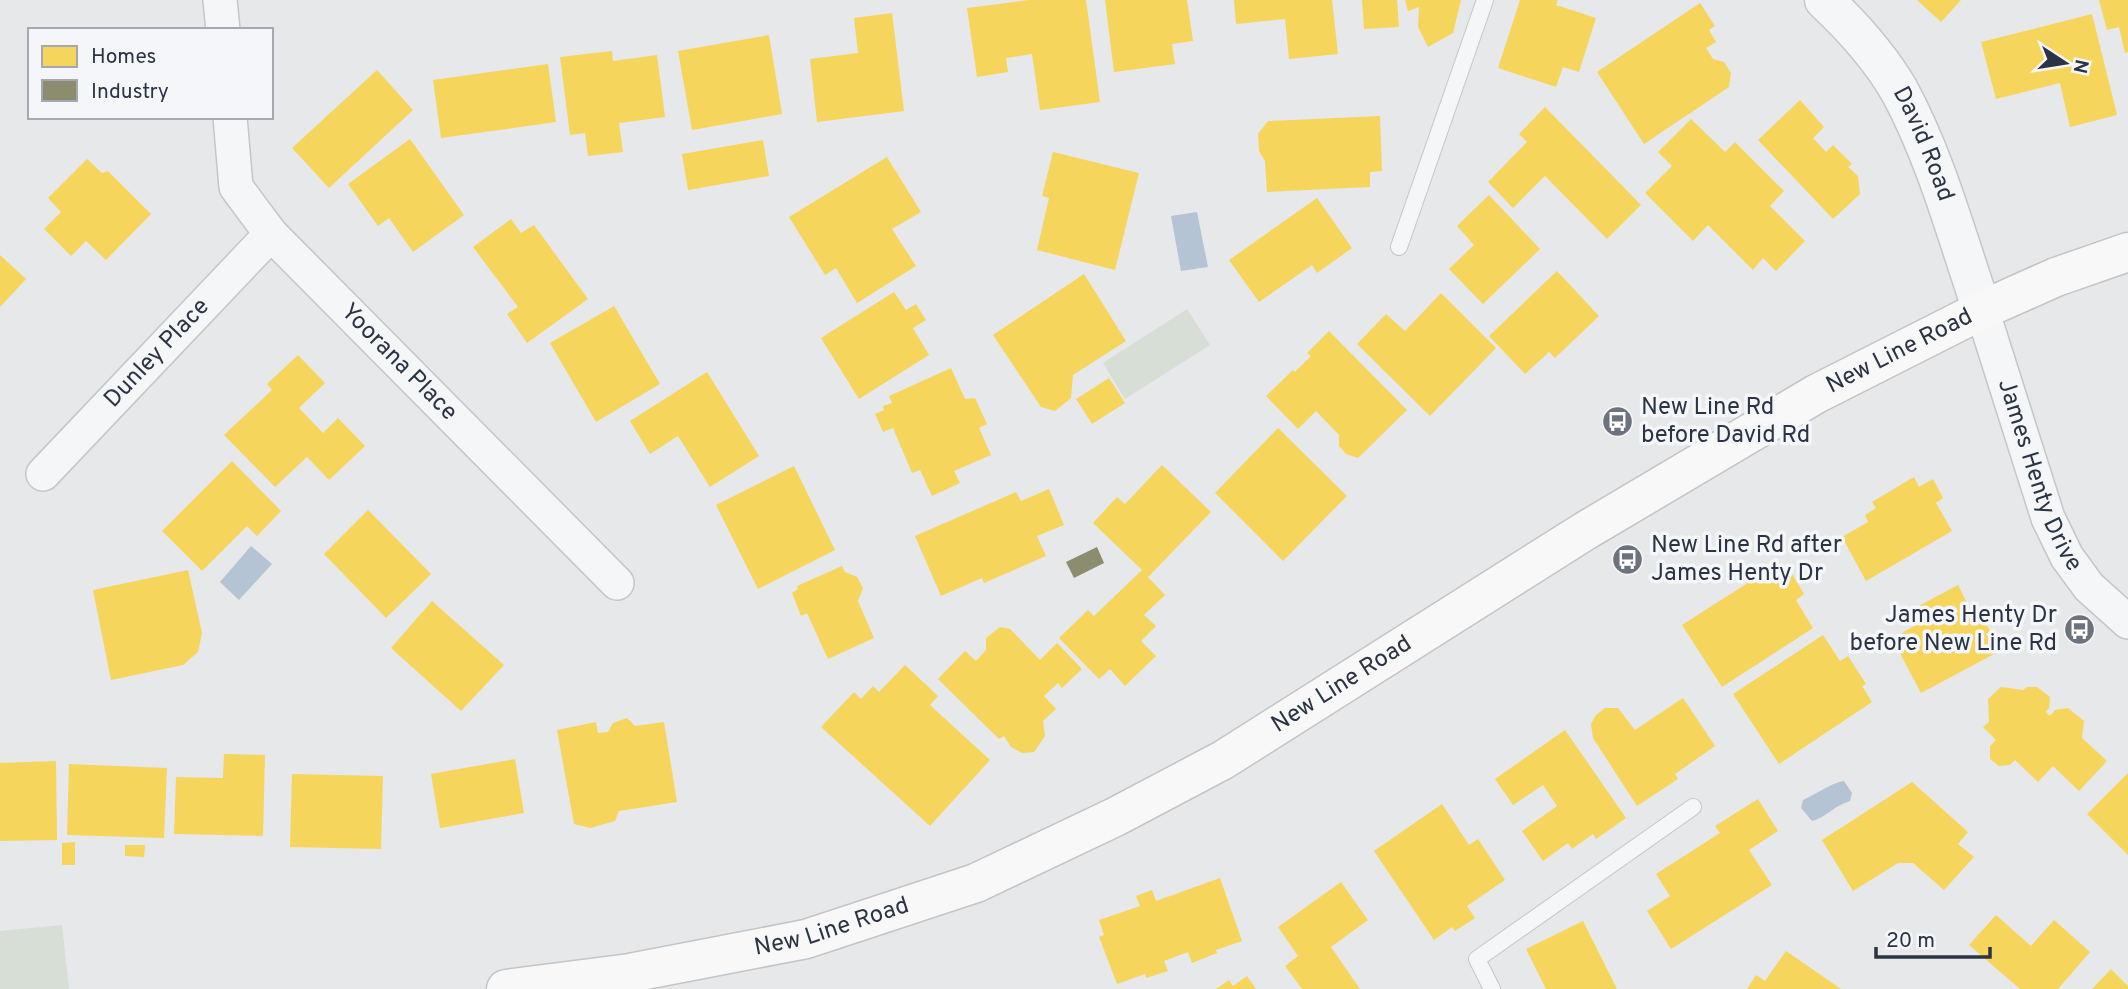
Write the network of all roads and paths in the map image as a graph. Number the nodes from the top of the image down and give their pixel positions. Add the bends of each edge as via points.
1 (220, 0) edge
2 (1485, 0) edge
3 (1824, 0) edge
4 (223, 28) edge
5 (230, 119) edge
6 (271, 234) junction
7 (1399, 247) dead end
8 (2128, 252) edge
9 (1982, 310) junction
10 (44, 474) dead end
11 (617, 583) dead end
12 (2128, 622) edge
13 (1693, 807) dead end
14 (506, 989) edge
15 (1492, 989) edge

1 - 4 street
2 - 7 lane
3 - 9 street, David Road via 1860,35 1899,91 1928,154
5 - 6 street, Yoorana Place via 236,187
6 - 10 street, Dunley Place
6 - 11 street, Yoorana Place
8 - 9 main road, New Line Road
9 - 12 street, James Henty Drive via 2048,518 2067,557 2089,587
9 - 14 main road, New Line Road via 1816,394 1585,531 1223,760 976,883 806,939 630,973
13 - 15 lane via 1478,959

